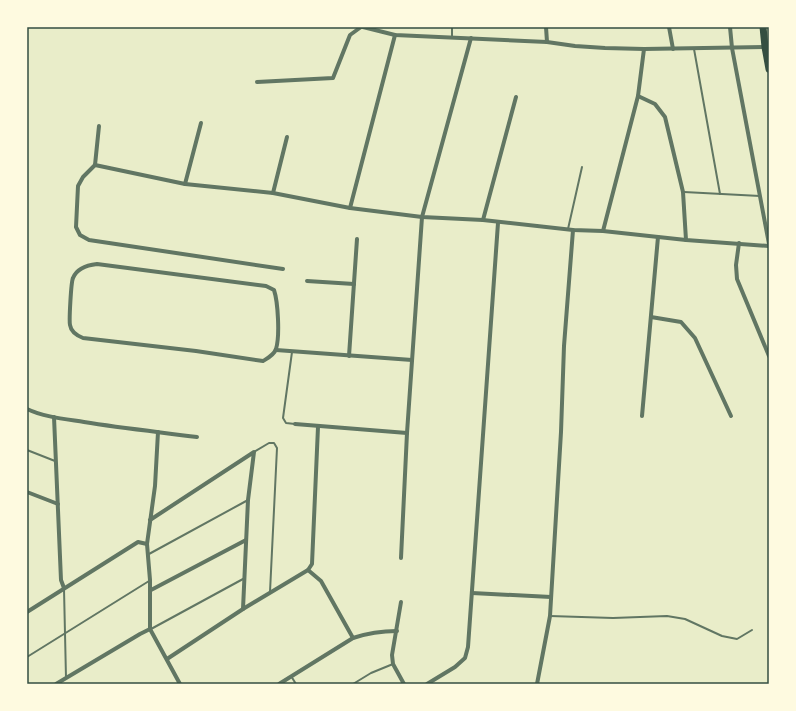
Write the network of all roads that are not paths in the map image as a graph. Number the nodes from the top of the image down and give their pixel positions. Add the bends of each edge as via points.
1 (362, 27) edge
2 (452, 27) edge
3 (546, 27) edge
4 (669, 27) edge
5 (730, 27) edge
6 (763, 27) edge
7 (395, 35) junction
8 (452, 37) junction
9 (471, 38) junction
10 (547, 42) junction
11 (765, 47) junction
12 (694, 48) junction
13 (732, 48) junction
14 (673, 49) junction
15 (644, 50) junction
16 (769, 69) edge
17 (257, 82) dead end
18 (638, 96) junction
19 (516, 97) dead end
20 (201, 123) dead end
21 (99, 126) dead end
22 (286, 137) dead end
23 (95, 165) junction
24 (582, 167) dead end
25 (185, 184) junction
26 (683, 192) junction
27 (273, 193) junction
28 (720, 194) junction
29 (760, 196) junction
30 (350, 208) junction
31 (422, 217) junction
32 (769, 219) edge
33 (483, 220) junction
34 (498, 222) junction
35 (765, 225) junction
36 (570, 230) junction
37 (603, 231) junction
38 (658, 237) junction
39 (357, 239) dead end
40 (686, 240) junction
41 (739, 243) junction
42 (769, 245) edge
43 (283, 269) dead end
44 (307, 281) dead end
45 (354, 284) junction
46 (651, 317) junction
47 (276, 350) junction
48 (292, 351) junction
49 (350, 356) junction
50 (769, 356) edge
51 (412, 360) junction
52 (27, 409) edge
53 (642, 416) dead end
54 (731, 416) dead end
55 (54, 417) junction
56 (295, 424) joint
57 (318, 426) junction
58 (158, 432) junction
59 (407, 433) junction
60 (196, 437) dead end
61 (27, 450) edge
62 (254, 452) junction
63 (56, 462) junction
64 (27, 492) edge
65 (248, 500) junction
66 (58, 504) junction
67 (150, 520) junction
68 (246, 540) junction
69 (147, 544) junction
70 (149, 554) junction
71 (401, 558) dead end
72 (308, 570) junction
73 (243, 579) junction
74 (150, 580) junction
75 (64, 588) junction
76 (150, 590) junction
77 (270, 593) junction
78 (472, 593) junction
79 (551, 597) junction
80 (401, 602) dead end
81 (243, 609) junction
82 (28, 611) edge
83 (550, 616) junction
84 (150, 629) junction
85 (752, 630) dead end
86 (397, 631) junction
87 (64, 633) junction
88 (353, 638) junction
89 (27, 657) edge
90 (167, 659) junction
91 (393, 664) junction
92 (291, 676) junction
93 (66, 678) junction
94 (56, 684) edge
95 (180, 684) edge
96 (279, 684) edge
97 (296, 684) edge
98 (353, 684) edge
99 (404, 684) edge
100 (427, 684) edge
101 (537, 684) edge

1 - 7 street
1 - 17 street via 350,35 333,78
2 - 8 lane
3 - 10 street
4 - 14 street
5 - 13 street
6 - 11 highway
7 - 8 street
7 - 30 street
8 - 9 street
9 - 10 street
9 - 31 street
10 - 15 street
11 - 13 street
11 - 16 highway
12 - 13 street
12 - 14 street
12 - 28 lane
13 - 29 street
14 - 15 street
15 - 18 street
18 - 26 street via 655,104 665,117
18 - 37 street
19 - 33 street
20 - 25 street
21 - 23 street
22 - 27 street
23 - 25 street
23 - 43 street via 78,186 76,227 80,235 88,240
24 - 36 lane
25 - 27 street
26 - 28 lane
26 - 40 street
27 - 30 street
28 - 29 lane
29 - 35 street
30 - 31 street
31 - 33 street
31 - 51 street
32 - 35 street
33 - 34 street
34 - 36 street
34 - 78 street
35 - 42 street
36 - 37 street
36 - 79 street
37 - 38 street
38 - 40 street
38 - 46 street
39 - 45 street
40 - 41 street
41 - 42 street
41 - 50 street via 737,279
44 - 45 street
45 - 49 street
46 - 53 street
46 - 54 street via 681,322 695,338
47 - 47 street via 270,358 262,361 83,338 74,333 70,325 73,278 84,267 97,264 266,286 274,290 278,300
47 - 48 street
48 - 49 street
48 - 56 lane via 282,418 286,423
49 - 51 street
51 - 59 street
52 - 55 street
55 - 58 street
55 - 63 street
56 - 57 street
57 - 59 street
57 - 72 street via 312,564
58 - 60 street
58 - 67 street
59 - 71 street
61 - 63 lane
62 - 65 street
62 - 67 street
62 - 77 lane via 269,443 274,443 277,448
63 - 66 street
64 - 66 street
65 - 68 street
65 - 70 lane
66 - 75 street via 61,580
67 - 69 street
68 - 73 street
68 - 76 street
69 - 70 street
69 - 75 street via 138,542
70 - 74 street
72 - 77 street
72 - 88 street via 321,581
73 - 81 street
73 - 84 lane
74 - 76 street
74 - 87 lane
75 - 82 street
75 - 87 lane
76 - 84 street
77 - 81 street
78 - 79 street
78 - 100 street via 465,658
79 - 83 street
80 - 86 street
81 - 90 street
83 - 85 lane via 668,616 685,619 722,636 737,639
83 - 101 street
84 - 90 street
84 - 93 street
86 - 88 street via 366,633
86 - 91 street via 392,655
87 - 89 lane
87 - 93 lane
88 - 92 street
90 - 95 street
91 - 98 lane
91 - 99 street
92 - 96 street
92 - 97 lane
93 - 94 street

